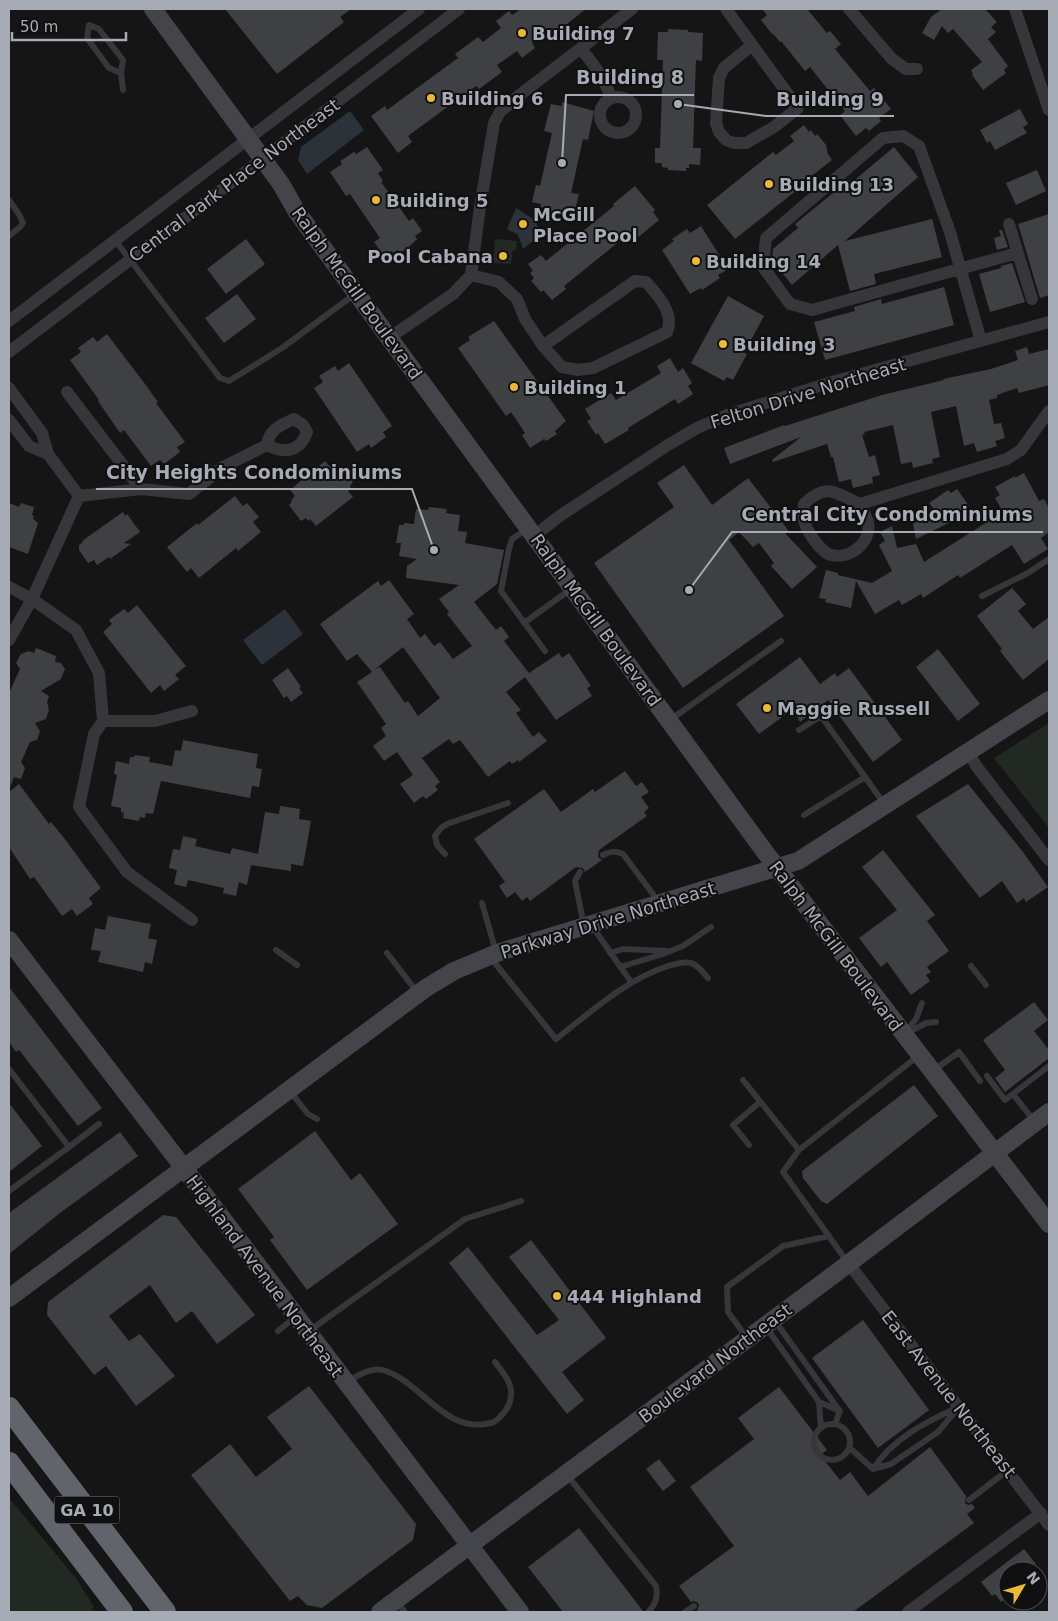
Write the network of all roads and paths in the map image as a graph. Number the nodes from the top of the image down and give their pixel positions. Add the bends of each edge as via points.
1 (153, 9) edge
2 (419, 9) edge
3 (459, 9) edge
4 (632, 9) edge
5 (726, 9) edge
6 (849, 9) edge
7 (1015, 9) edge
8 (752, 45) junction
9 (581, 49) junction
10 (917, 70) dead end
11 (121, 73) junction
12 (123, 90) dead end
13 (610, 98) dead end
14 (1049, 110) edge
15 (247, 138) junction
16 (262, 158) junction
17 (9, 200) edge
18 (1008, 224) dead end
19 (9, 236) edge
20 (115, 240) junction
21 (1017, 253) junction
22 (129, 260) junction
23 (962, 269) junction
24 (471, 275) junction
25 (356, 293) junction
26 (1032, 299) dead end
27 (9, 321) edge
28 (1049, 322) edge
29 (389, 338) junction
30 (981, 341) junction
31 (543, 346) junction
32 (9, 352) edge
33 (9, 388) edge
34 (67, 392) dead end
35 (1049, 411) edge
36 (9, 420) edge
37 (267, 445) dead end
38 (48, 454) junction
39 (141, 489) junction
40 (79, 496) junction
41 (860, 504) junction
42 (531, 532) junction
43 (1049, 559) edge
44 (9, 588) edge
45 (572, 588) junction
46 (982, 596) dead end
47 (32, 599) junction
48 (524, 623) junction
49 (9, 640) edge
50 (781, 641) dead end
51 (546, 651) dead end
52 (1049, 700) edge
53 (192, 711) dead end
54 (669, 720) junction
55 (103, 721) junction
56 (798, 730) dead end
57 (968, 752) junction
58 (865, 777) junction
59 (508, 803) dead end
60 (886, 806) junction
61 (804, 816) dead end
62 (445, 854) dead end
63 (603, 855) dead end
64 (1049, 860) edge
65 (777, 868) junction
66 (580, 872) dead end
67 (482, 903) dead end
68 (660, 904) junction
69 (192, 920) dead end
70 (588, 926) junction
71 (711, 927) dead end
72 (9, 940) edge
73 (276, 950) dead end
74 (673, 950) junction
75 (387, 953) dead end
76 (610, 953) junction
77 (493, 955) junction
78 (297, 965) dead end
79 (971, 966) dead end
80 (620, 967) junction
81 (708, 978) dead end
82 (631, 982) junction
83 (986, 985) dead end
84 (418, 993) junction
85 (922, 1003) dead end
86 (936, 1022) dead end
87 (904, 1034) junction
88 (919, 1056) junction
89 (1049, 1066) edge
90 (9, 1069) edge
91 (932, 1072) junction
92 (987, 1076) dead end
93 (743, 1080) dead end
94 (980, 1081) dead end
95 (289, 1090) junction
96 (1013, 1094) junction
97 (760, 1102) junction
98 (1049, 1112) edge
99 (317, 1119) dead end
100 (1035, 1123) junction
101 (98, 1124) dead end
102 (749, 1145) dead end
103 (69, 1147) junction
104 (799, 1150) junction
105 (994, 1154) junction
106 (184, 1168) junction
107 (9, 1191) edge
108 (521, 1201) dead end
109 (1049, 1224) edge
110 (828, 1236) junction
111 (849, 1264) junction
112 (9, 1298) edge
113 (296, 1316) junction
114 (770, 1323) junction
115 (278, 1331) dead end
116 (308, 1332) junction
117 (747, 1339) junction
118 (495, 1362) dead end
119 (346, 1383) junction
120 (819, 1402) junction
121 (959, 1407) junction
122 (9, 1408) edge
123 (840, 1411) junction
124 (835, 1424) junction
125 (821, 1428) junction
126 (850, 1448) junction
127 (9, 1464) edge
128 (873, 1469) junction
129 (1008, 1470) junction
130 (566, 1474) junction
131 (969, 1500) dead end
132 (1041, 1513) junction
133 (1049, 1525) edge
134 (469, 1546) junction
135 (400, 1606) edge
136 (694, 1606) dead end
137 (122, 1612) edge
138 (165, 1612) edge
139 (380, 1612) edge
140 (520, 1612) edge
141 (648, 1612) edge
142 (685, 1612) edge
143 (908, 1612) edge

1 - 15 main road, Ralph McGill Boulevard
2 - 15 street, Central Park Place Northeast
3 - 16 street, Central Park Place Northeast
4 - 9 street
5 - 8 street
6 - 10 street via 892,60 906,69
7 - 14 street
8 - 8 street via 724,68 719,78 716,123 719,132 734,144 746,143 761,135 798,108
9 - 13 street via 596,66
9 - 24 street via 517,97 500,112 494,123
11 - 11 lane via 123,60 100,29 89,25 87,38 110,68
11 - 12 lane
15 - 16 main road, Ralph McGill Boulevard
15 - 20 street, Central Park Place Northeast
16 - 22 street, Central Park Place Northeast
16 - 25 main road, Ralph McGill Boulevard
17 - 19 lane via 23,223
18 - 21 street
20 - 22 lane
20 - 27 street, Central Park Place Northeast
21 - 23 street
21 - 26 street
22 - 25 lane via 214,371 220,378 230,381 282,348
22 - 32 street, Central Park Place Northeast
23 - 23 street via 919,146 903,136 884,138 766,238 763,267 790,304 812,310
23 - 30 street
24 - 29 street via 453,294
24 - 31 street via 499,282 517,299 525,319
25 - 29 main road, Ralph McGill Boulevard
28 - 30 street, Felton Drive Northeast
29 - 42 main road, Ralph McGill Boulevard
30 - 42 street, Felton Drive Northeast via 727,415 668,445
31 - 31 street via 635,281 646,282 668,315 670,325 667,332 593,368 578,370 562,366
33 - 38 street via 42,433
34 - 39 street
35 - 41 street via 1021,450 1007,458
36 - 38 street via 29,446
37 - 39 street via 223,467 189,494
38 - 40 street
39 - 40 street
40 - 47 street
41 - 41 street via 835,492 821,491 804,504 803,519 818,546 831,555 845,556 859,548 866,538 868,523
42 - 45 main road, Ralph McGill Boulevard
42 - 48 lane via 512,539 501,591
43 - 46 lane via 1028,574
44 - 47 street
45 - 48 lane
45 - 54 main road, Ralph McGill Boulevard
47 - 49 street
47 - 55 street via 76,630 99,673
48 - 51 lane
50 - 54 lane
52 - 57 main road, Parkway Drive Northeast
53 - 55 street via 155,721
54 - 65 main road, Ralph McGill Boulevard
55 - 69 street via 94,734 79,807 127,872
56 - 58 lane via 821,716
57 - 60 main road, Parkway Drive Northeast
57 - 64 street
58 - 60 lane
58 - 61 lane
59 - 62 lane via 441,828 435,836 437,845
60 - 65 main road, Parkway Drive Northeast via 798,861
63 - 68 lane via 611,851 623,854
65 - 68 main road, Parkway Drive Northeast
65 - 87 main road, Ralph McGill Boulevard
66 - 70 lane via 575,881
67 - 77 lane
68 - 70 main road, Parkway Drive Northeast
70 - 76 lane
70 - 77 main road, Parkway Drive Northeast
71 - 74 lane
72 - 106 main road, Highland Avenue Northeast
73 - 78 lane
74 - 76 lane via 623,949
74 - 80 lane
75 - 84 lane
76 - 80 lane
77 - 82 lane via 556,1039
77 - 84 main road, Parkway Drive Northeast via 454,970
79 - 83 lane
80 - 82 lane
81 - 82 lane via 698,967 687,962
84 - 95 main road, Parkway Drive Northeast
85 - 87 lane via 916,1019
86 - 87 lane via 926,1023
87 - 88 main road, Ralph McGill Boulevard
88 - 91 main road, Ralph McGill Boulevard
88 - 104 lane
89 - 96 lane
90 - 103 lane
91 - 94 lane via 958,1052
91 - 105 main road, Ralph McGill Boulevard
92 - 96 lane via 1005,1100
93 - 97 lane
95 - 99 lane via 308,1114
95 - 106 main road, Parkway Drive Northeast
96 - 100 lane
97 - 102 lane via 734,1125
97 - 104 lane
98 - 100 main road, Boulevard Northeast
100 - 105 main road, Boulevard Northeast
101 - 103 lane
103 - 107 lane
104 - 110 lane via 783,1172
105 - 109 main road, Ralph McGill Boulevard
105 - 111 main road, Boulevard Northeast
106 - 112 main road, Parkway Drive Northeast
106 - 113 main road, Highland Avenue Northeast
108 - 116 lane via 465,1219
110 - 111 lane
110 - 117 lane via 783,1246 726,1287 728,1312
111 - 114 main road, Boulevard Northeast
111 - 121 street, East Avenue Northeast
113 - 115 lane
113 - 116 main road, Highland Avenue Northeast
114 - 117 main road, Boulevard Northeast
114 - 120 lane
114 - 123 lane
116 - 119 main road, Highland Avenue Northeast
117 - 130 main road, Boulevard Northeast
118 - 119 lane via 506,1376 512,1394 506,1410 494,1423 476,1426 445,1414 387,1371 375,1369
119 - 134 main road, Highland Avenue Northeast
120 - 123 lane
120 - 125 lane
121 - 128 lane via 938,1432 891,1464
121 - 128 lane via 928,1420 882,1454
121 - 129 street, East Avenue Northeast
122 - 138 highway, GA 10
123 - 124 lane
124 - 125 lane
124 - 126 lane via 846,1430
125 - 126 lane via 814,1444 825,1459 842,1458
126 - 128 lane
127 - 137 highway, GA 10
129 - 131 lane
129 - 132 street, East Avenue Northeast
130 - 134 main road, Boulevard Northeast
130 - 141 lane via 656,1586 655,1605
132 - 133 street, East Avenue Northeast
132 - 143 street
134 - 135 main road, Boulevard Northeast
134 - 140 main road, Highland Avenue Northeast
135 - 139 main road, Boulevard Northeast
136 - 142 lane

